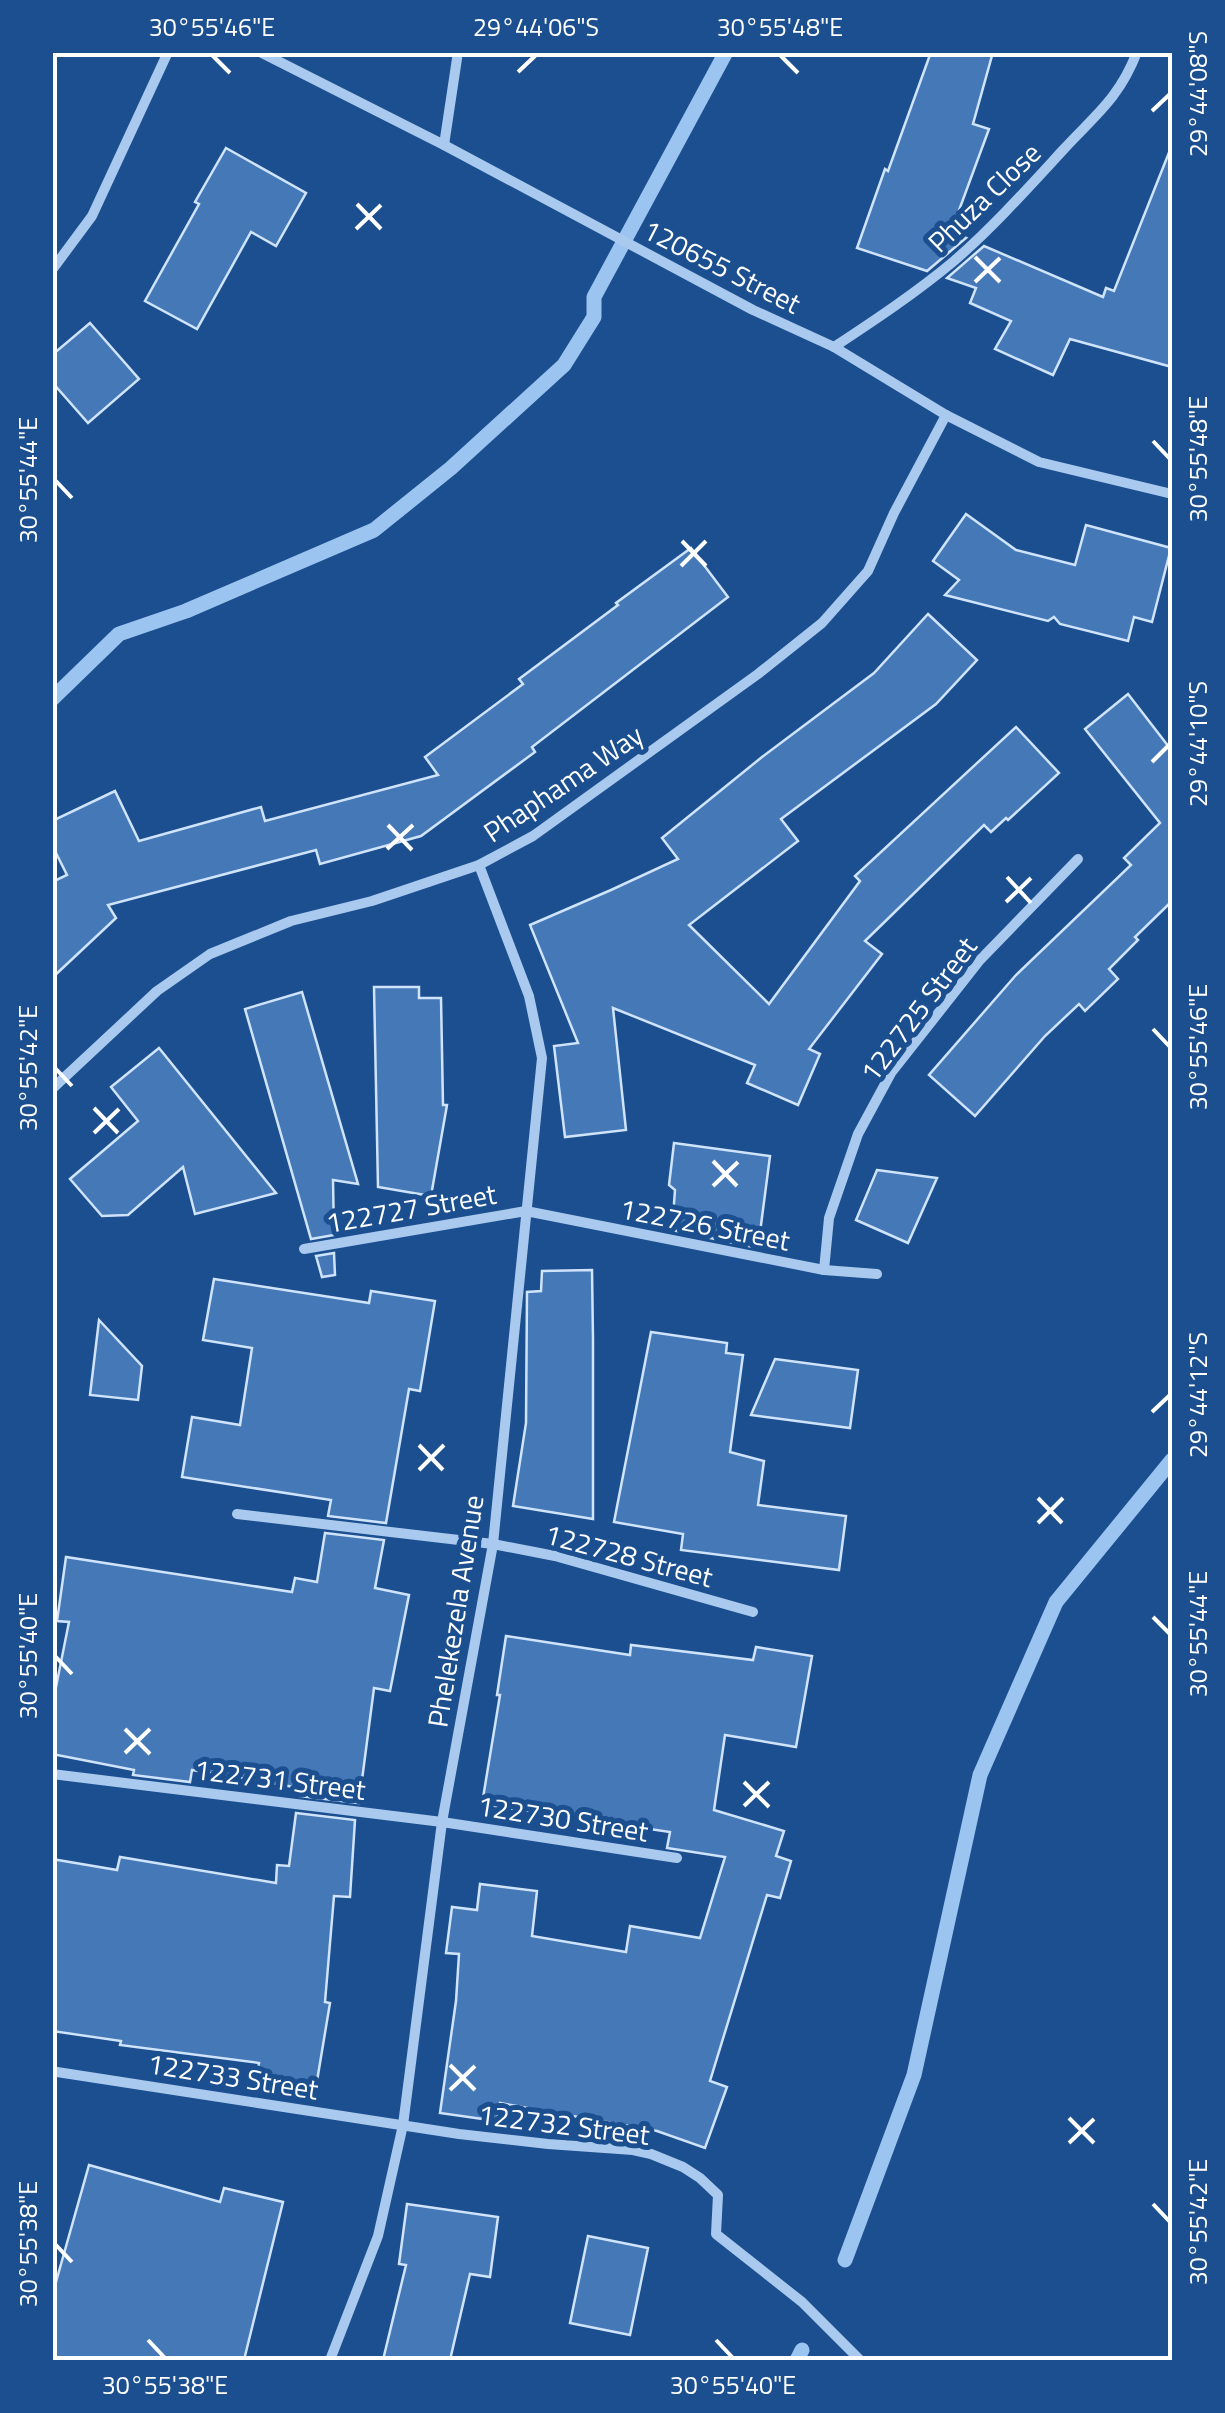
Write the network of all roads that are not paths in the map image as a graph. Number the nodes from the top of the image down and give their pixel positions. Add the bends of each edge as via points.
1 (168, 52) edge
2 (260, 52) edge
3 (458, 52) edge
4 (1137, 52) edge
5 (444, 145) junction
6 (52, 270) edge
7 (834, 347) junction
8 (946, 416) junction
9 (1172, 494) edge
10 (1078, 858) dead end
11 (480, 865) junction
12 (52, 1089) edge
13 (526, 1210) junction
14 (304, 1249) dead end
15 (824, 1270) junction
16 (877, 1274) dead end
17 (237, 1514) dead end
18 (493, 1544) junction
19 (753, 1612) dead end
20 (52, 1774) edge
21 (442, 1822) junction
22 (677, 1858) dead end
23 (57, 2072) dead end
24 (402, 2124) junction
25 (330, 2360) edge
26 (860, 2360) edge

1 - 6 street via 92,216
2 - 5 street, 120655 Street
3 - 5 street
4 - 7 street, Phuza Close via 1102,112 1028,190 953,262
5 - 7 street, 120655 Street
7 - 8 street, 120655 Street
8 - 9 street, 120655 Street via 1039,462
8 - 11 street, Phaphama Way via 868,570 822,623 533,836
10 - 15 street, 122725 Street via 980,960 891,1073 858,1134 835,1201
11 - 12 street, Phaphama Way via 291,921 210,954 157,990
11 - 13 street, Phelekezela Avenue via 529,996 542,1058
13 - 14 street, 122727 Street
13 - 15 street, 122726 Street
13 - 18 street, Phelekezela Avenue
15 - 16 street, 122726 Street
17 - 18 street, 122728 Street
18 - 19 street, 122728 Street
18 - 21 street, Phelekezela Avenue
20 - 21 street, 122731 Street
21 - 22 street, 122730 Street
21 - 24 street, Phelekezela Avenue
23 - 24 street, 122733 Street
24 - 25 street, Phelekezela Avenue via 378,2236
24 - 26 street, 122732 Street via 634,2150 683,2168 718,2196 716,2234 802,2302

